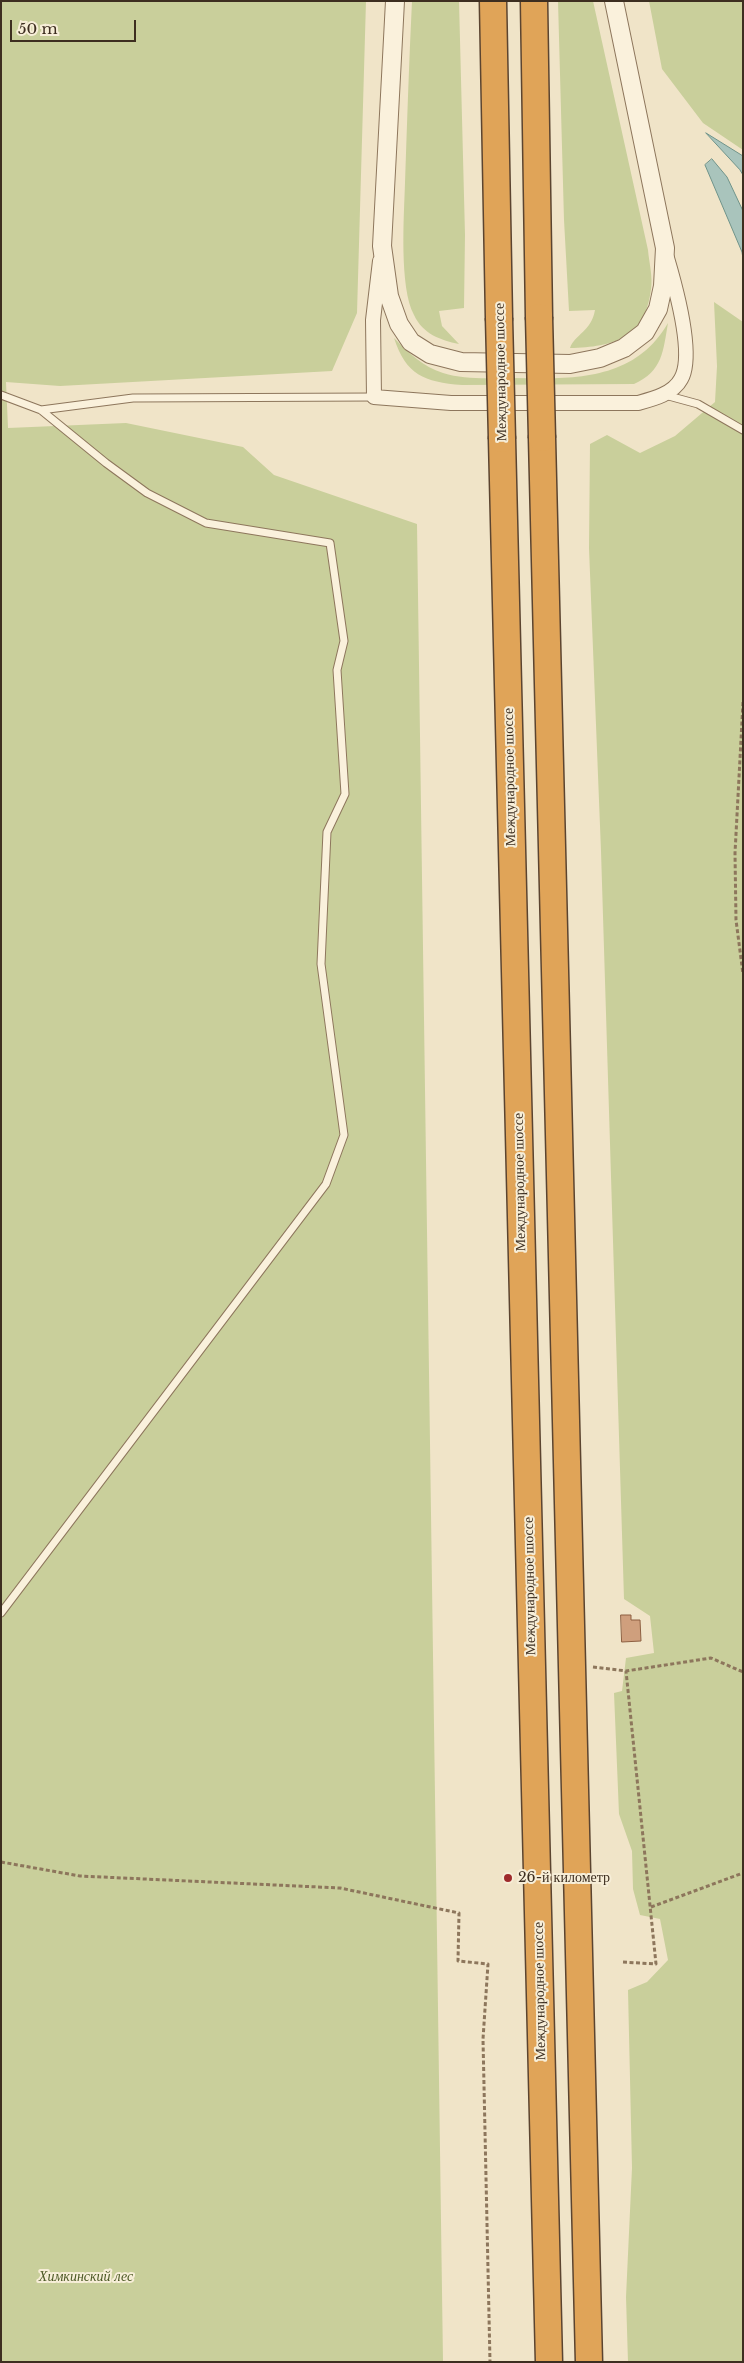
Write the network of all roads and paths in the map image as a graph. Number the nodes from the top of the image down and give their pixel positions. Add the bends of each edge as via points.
1 (395, 1) edge
2 (493, 1) edge
3 (534, 1) edge
4 (614, 1) edge
5 (382, 246) junction
6 (665, 248) junction
7 (1, 395) edge
8 (664, 395) junction
9 (374, 398) junction
10 (42, 410) junction
11 (743, 430) edge
12 (743, 702) edge
13 (743, 974) edge
14 (1, 1613) edge
15 (572, 1665) junction
16 (626, 1671) junction
17 (743, 1672) edge
18 (1, 1862) edge
19 (743, 1873) edge
20 (650, 1907) junction
21 (623, 1962) dead end
22 (490, 2362) edge
23 (549, 2362) edge
24 (589, 2362) edge

1 - 5 street
2 - 23 highway, Международное шоссе, bridge
3 - 15 highway, bridge
4 - 6 street
5 - 6 street via 389,296 399,324 411,342 430,354 461,362 570,364 600,358 624,348 645,332 658,309
5 - 9 street via 373,320
6 - 8 street via 679,299 687,358 681,380
7 - 10 lane
8 - 9 street via 638,403 451,403
8 - 11 lane via 698,404
9 - 10 lane via 133,398
10 - 14 lane via 147,493 206,522 330,543 344,640 338,670 345,794 327,832 321,964 344,1135 326,1184
12 - 13 path via 735,853 736,920
15 - 16 path
15 - 24 highway
16 - 17 path via 711,1658
16 - 20 path
18 - 22 path via 80,1876 340,1888 459,1913 458,1961 488,1964 483,2039
19 - 20 path
20 - 21 path via 656,1964

